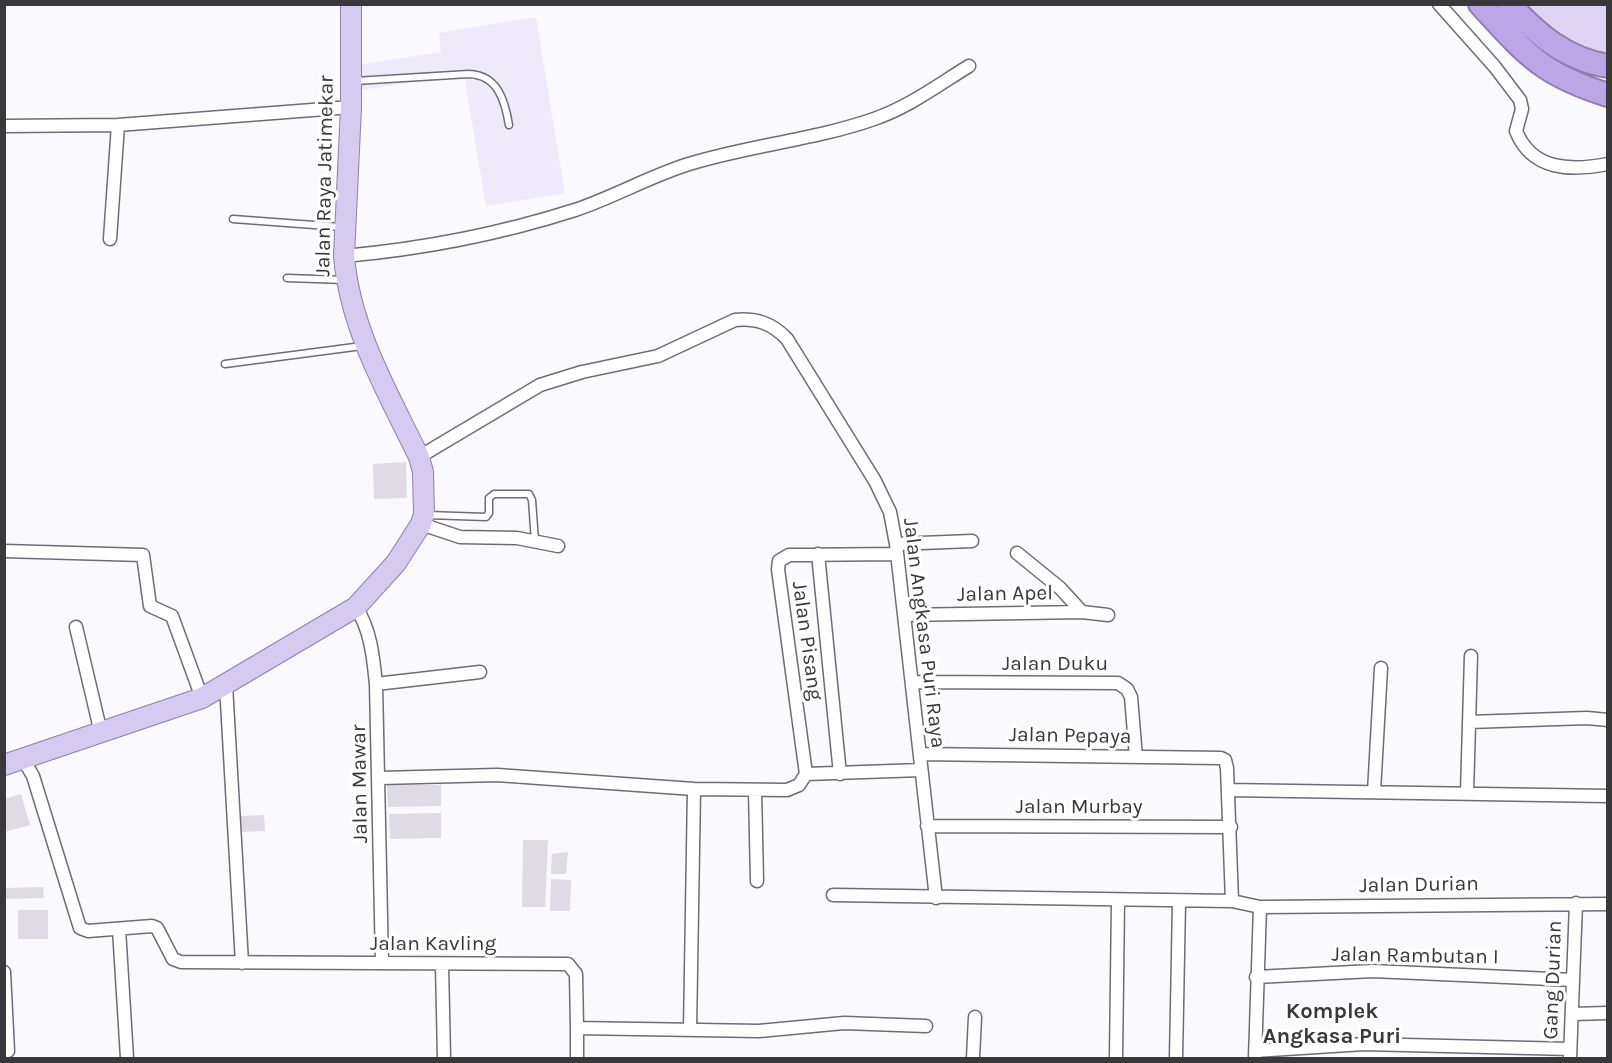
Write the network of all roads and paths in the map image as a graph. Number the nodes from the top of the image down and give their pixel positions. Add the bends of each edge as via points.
1 (351, 4) edge
2 (1438, 4) edge
3 (1480, 4) edge
4 (1509, 4) edge
5 (969, 66) dead end
6 (1608, 66) edge
7 (352, 81) junction
8 (1608, 95) edge
9 (351, 107) junction
10 (118, 125) junction
11 (509, 125) dead end
12 (4, 126) edge
13 (1608, 164) edge
14 (233, 219) dead end
15 (345, 227) junction
16 (110, 239) dead end
17 (344, 256) junction
18 (287, 278) dead end
19 (345, 280) junction
20 (365, 345) junction
21 (225, 364) dead end
22 (419, 457) junction
23 (422, 519) junction
24 (972, 541) dead end
25 (535, 542) junction
26 (558, 546) dead end
27 (897, 549) junction
28 (4, 551) edge
29 (1017, 553) dead end
30 (818, 554) junction
31 (356, 607) junction
32 (1082, 612) junction
33 (904, 615) junction
34 (1107, 615) dead end
35 (76, 627) dead end
36 (1471, 656) dead end
37 (1381, 668) dead end
38 (480, 672) dead end
39 (912, 682) junction
40 (376, 684) junction
41 (226, 685) junction
42 (202, 698) junction
43 (1608, 720) edge
44 (1469, 722) junction
45 (101, 733) junction
46 (920, 754) junction
47 (1136, 757) junction
48 (23, 759) junction
49 (4, 765) edge
50 (921, 770) junction
51 (806, 774) junction
52 (840, 774) junction
53 (380, 778) junction
54 (694, 789) junction
55 (1228, 789) junction
56 (755, 790) junction
57 (1374, 792) junction
58 (1467, 793) junction
59 (1608, 796) edge
60 (927, 826) junction
61 (1231, 827) junction
62 (757, 882) dead end
63 (833, 895) dead end
64 (936, 898) junction
65 (1118, 901) junction
66 (1232, 901) junction
67 (1179, 902) junction
68 (1575, 903) junction
69 (1608, 904) edge
70 (1260, 907) junction
71 (119, 929) junction
72 (242, 963) junction
73 (382, 963) junction
74 (442, 965) junction
75 (4, 972) edge
76 (1256, 977) junction
77 (1573, 980) junction
78 (1608, 1013) edge
79 (1572, 1014) junction
80 (975, 1017) dead end
81 (926, 1026) dead end
82 (577, 1028) junction
83 (690, 1030) junction
84 (8, 1051) dead end
85 (1570, 1054) edge
86 (1255, 1055) edge
87 (127, 1059) edge
88 (444, 1059) edge
89 (577, 1059) edge
90 (973, 1059) edge
91 (1116, 1059) edge
92 (1176, 1059) edge

1 - 7 main road, Jalan Raya Jatimekar
2 - 13 street via 1520,100 1522,109 1516,131 1527,150 1559,168
3 - 8 highway via 1539,65 1574,84
4 - 6 highway via 1541,37 1558,48 1588,62
5 - 17 street via 905,106 842,129 681,166 608,198 532,222 422,246
7 - 9 main road, Jalan Raya Jatimekar
7 - 11 lane via 481,76 500,91
9 - 10 street
9 - 15 main road, Jalan Raya Jatimekar
10 - 12 street
10 - 16 street
14 - 15 lane
15 - 17 main road, Jalan Raya Jatimekar
17 - 19 main road, Jalan Raya Jatimekar
18 - 19 lane
19 - 20 main road, Jalan Raya Jatimekar
20 - 21 lane
20 - 22 main road, Jalan Raya Jatimekar
22 - 23 main road, Jalan Raya Jatimekar via 423,472
22 - 27 street, Jalan Angkasa Puri Raya via 540,385 658,356 720,326 748,318 776,328 787,339 875,481 890,512
23 - 25 street via 460,537
23 - 25 lane via 486,517 489,498 494,494 529,494
23 - 31 main road via 396,563
24 - 27 street, Jalan Pisang
25 - 26 street
27 - 30 street, Jalan Pisang
27 - 33 street, Jalan Angkasa Puri Raya
28 - 42 street via 143,555 150,606 172,616
29 - 32 street
30 - 51 street, Jalan Pisang via 789,555 780,561 778,569
30 - 52 street
31 - 40 street, Jalan Mawar via 365,621 372,646
31 - 41 main road
32 - 33 street, Jalan Apel
32 - 34 street, Jalan Apel
33 - 39 street, Jalan Angkasa Puri Raya
35 - 45 street
36 - 44 street
37 - 57 street
38 - 40 street
39 - 46 street, Jalan Angkasa Puri Raya
39 - 47 street, Jalan Duku via 1118,683 1131,698
40 - 53 street, Jalan Mawar
41 - 42 main road
41 - 72 street
42 - 45 main road
43 - 44 street
44 - 58 street
45 - 48 main road
46 - 47 street, Jalan Pepaya
46 - 50 street, Jalan Angkasa Puri Raya
47 - 55 street, Jalan Pepaya via 1221,758 1227,768
48 - 49 main road
48 - 71 street, Jalan Kavling via 33,776 80,928
50 - 52 street
50 - 60 street, Jalan Angkasa Puri Raya
51 - 52 street
51 - 56 street via 800,785 787,790
53 - 54 street via 497,775
53 - 73 street, Jalan Mawar
54 - 56 street
54 - 83 street
55 - 57 street
55 - 61 street
56 - 62 street
57 - 58 street
58 - 59 street
60 - 61 street, Jalan Murbay
60 - 64 street, Jalan Angkasa Puri Raya
61 - 66 street
63 - 64 street, Jalan Durian
64 - 65 street, Jalan Durian
65 - 67 street, Jalan Durian
65 - 91 street
66 - 67 street, Jalan Durian
66 - 70 street, Jalan Durian
67 - 92 street
68 - 69 street, Jalan Durian
68 - 70 street, Jalan Durian
68 - 77 street, Gang Durian
70 - 76 street
71 - 72 street, Jalan Kavling via 157,928 172,959 181,962
71 - 87 street
72 - 73 street, Jalan Kavling
73 - 74 street, Jalan Kavling
74 - 82 street, Jalan Kavling via 568,964 576,974
74 - 88 street
75 - 84 street
76 - 77 street, Jalan Rambutan I via 1373,971
76 - 86 street
77 - 79 street, Gang Durian
78 - 79 street
79 - 85 street, Gang Durian
80 - 90 street
81 - 83 street via 844,1023 759,1031
82 - 83 street
82 - 89 street
85 - 86 street via 1364,1044

